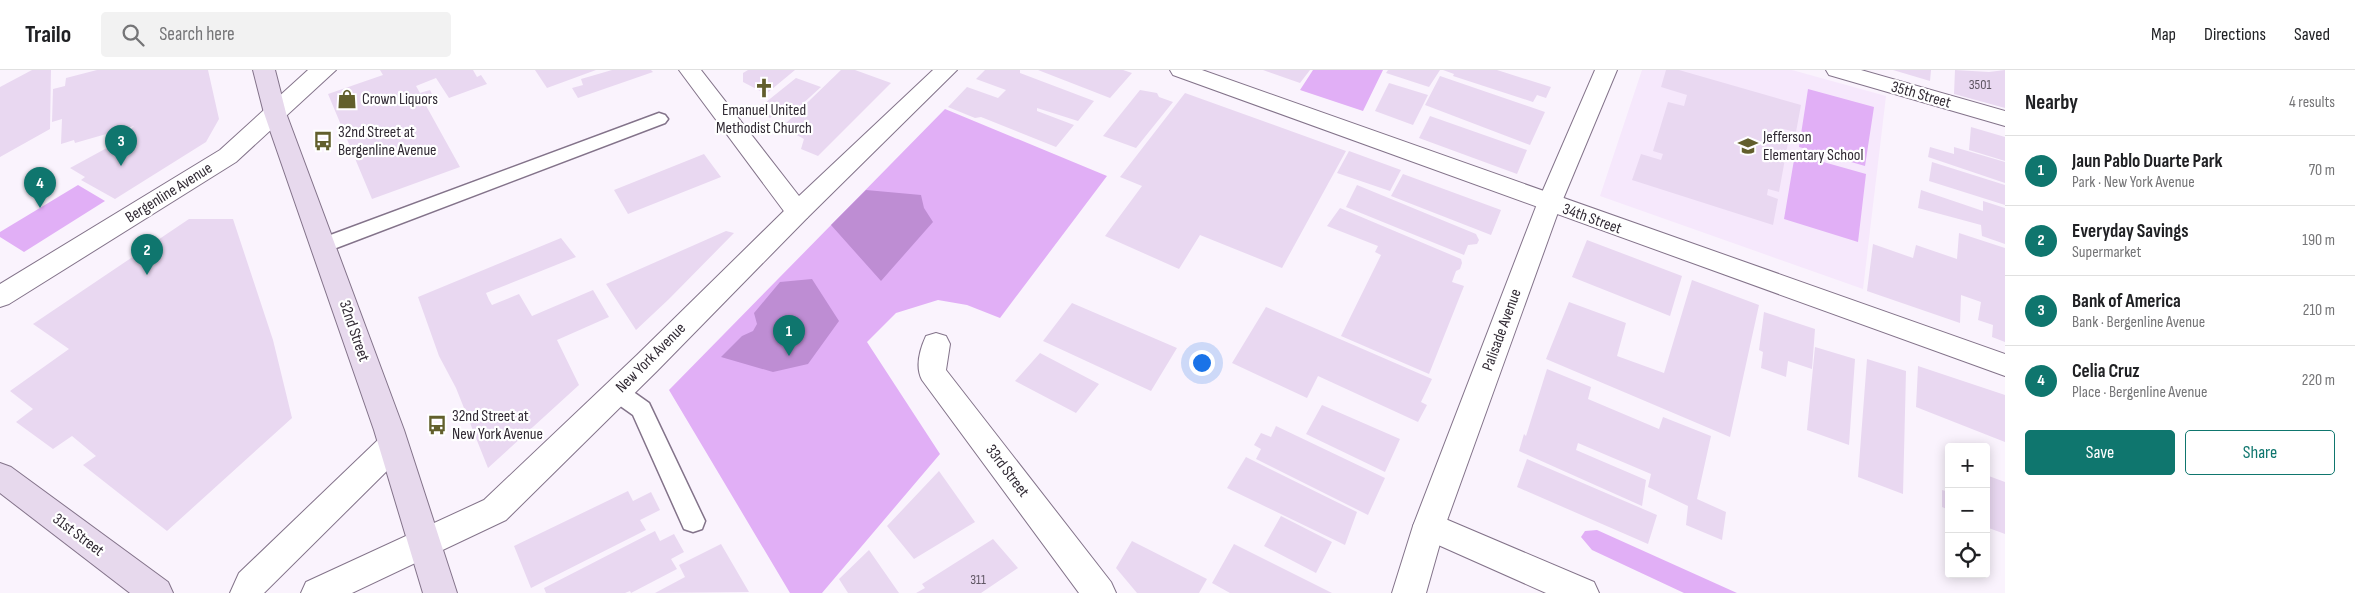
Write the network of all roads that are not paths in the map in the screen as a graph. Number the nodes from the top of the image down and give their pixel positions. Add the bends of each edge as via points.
1 (264, 70) edge
2 (325, 70) edge
3 (690, 70) edge
4 (946, 70) edge
5 (1181, 70) edge
6 (1606, 70) edge
7 (1837, 70) edge
8 (275, 113) junction
9 (659, 119) dead end
10 (2005, 119) edge
11 (1549, 204) junction
12 (798, 212) junction
13 (324, 245) junction
14 (0, 298) edge
15 (936, 344) dead end
16 (2005, 365) edge
17 (617, 392) junction
18 (394, 445) junction
19 (0, 476) edge
20 (693, 521) dead end
21 (1429, 526) junction
22 (423, 544) junction
23 (156, 593) edge
24 (247, 593) edge
25 (318, 593) edge
26 (440, 593) edge
27 (1099, 593) edge
28 (1408, 593) edge
29 (1582, 593) edge

1 - 8 main road, 32nd Street
2 - 8 street, Bergenline Avenue
3 - 12 street
4 - 12 street, New York Avenue
5 - 11 street, 34th Street
6 - 11 street, Palisade Avenue
7 - 10 street, 35th Street
8 - 13 main road, 32nd Street
8 - 14 street, Bergenline Avenue via 228,156
9 - 13 lane
11 - 16 street, 34th Street
11 - 21 street, Palisade Avenue
12 - 17 street, New York Avenue
13 - 18 main road, 32nd Street
15 - 27 street, 33rd Street via 932,372
17 - 20 lane via 640,409
17 - 22 street, New York Avenue via 494,510
18 - 22 main road, 32nd Street
18 - 24 street via 251,584
19 - 23 main road, 31st Street
21 - 28 street, Palisade Avenue
21 - 29 street
22 - 25 street, New York Avenue
22 - 26 main road, 32nd Street

